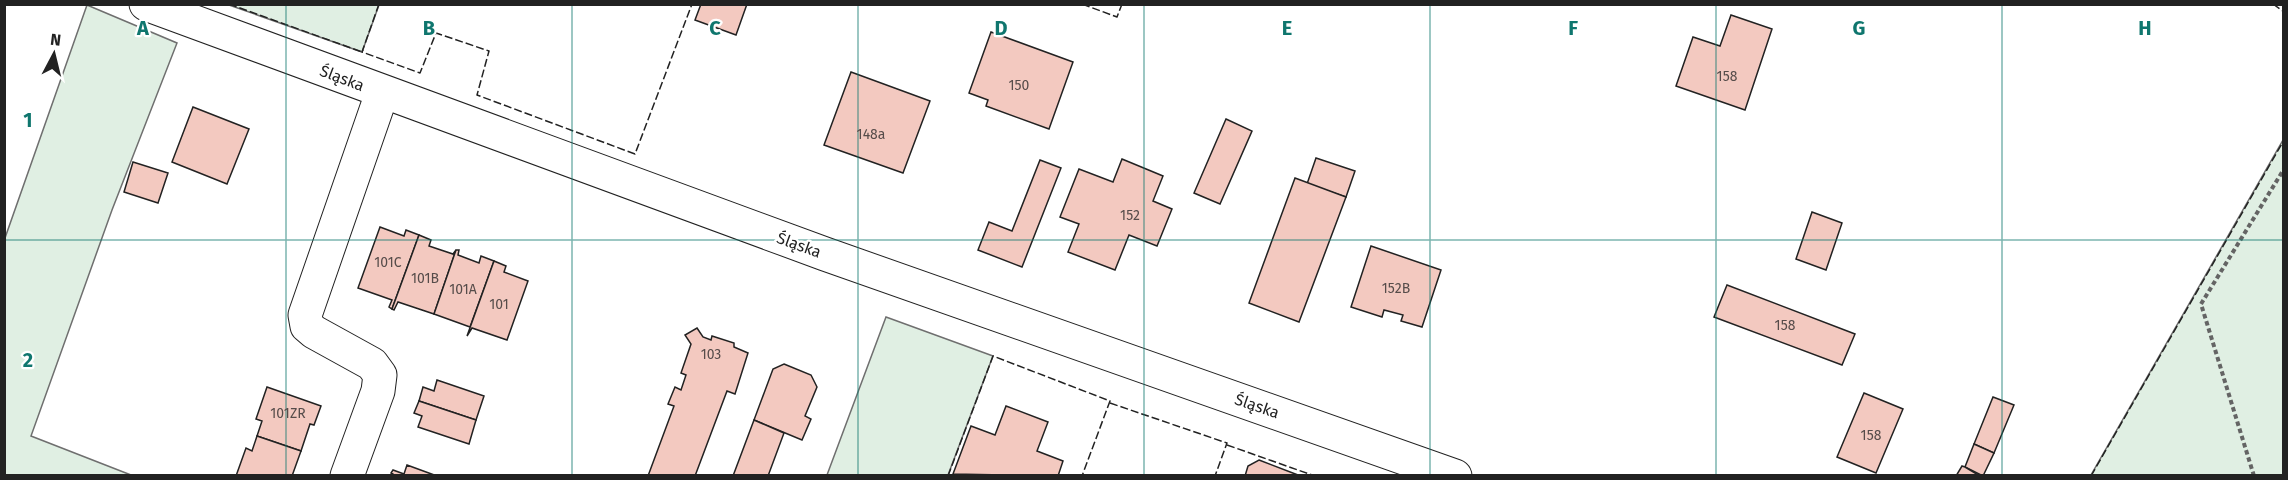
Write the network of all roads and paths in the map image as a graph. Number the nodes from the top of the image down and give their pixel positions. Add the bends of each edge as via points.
1 (146, 4) edge
2 (382, 93) junction
3 (2283, 169) edge
4 (1402, 466) edge
5 (347, 476) edge
6 (1455, 476) edge
7 (2254, 476) edge

1 - 2 street, Śląska
2 - 4 street, Śląska
2 - 5 street via 305,315 307,326 314,332 372,363 380,375 378,391
3 - 7 path via 2201,304
4 - 6 street, Śląska

